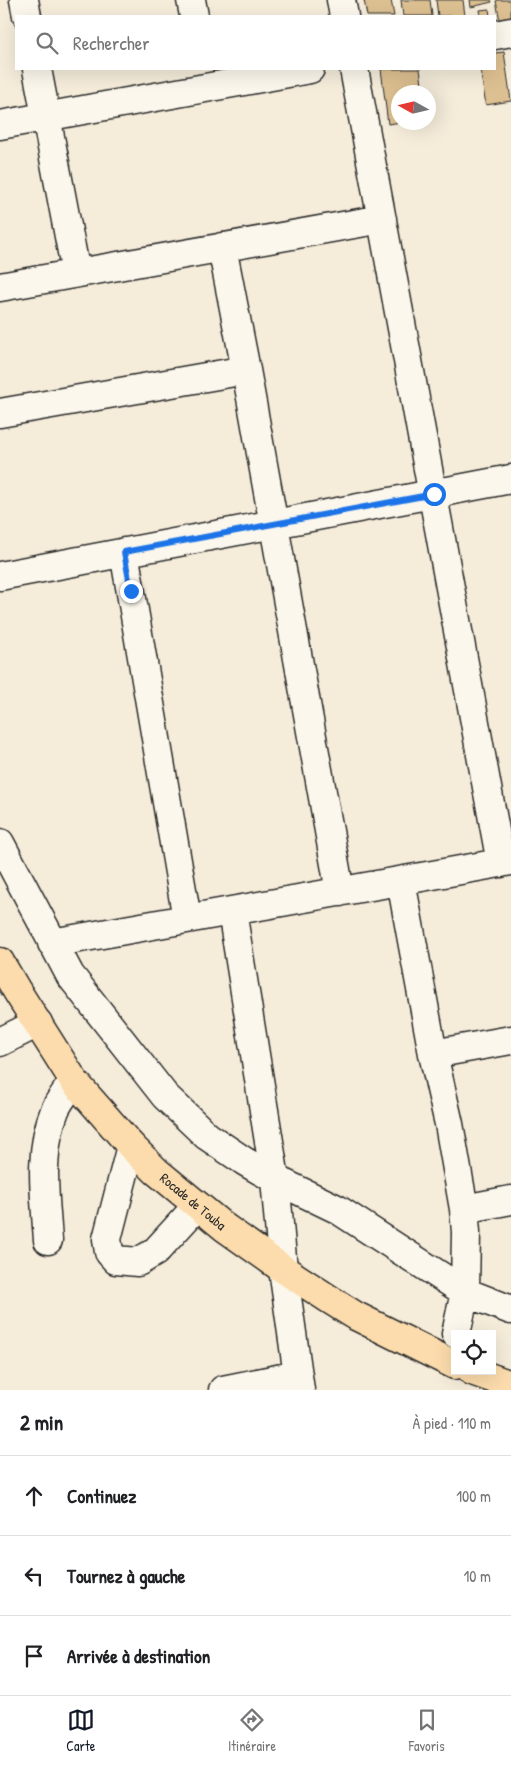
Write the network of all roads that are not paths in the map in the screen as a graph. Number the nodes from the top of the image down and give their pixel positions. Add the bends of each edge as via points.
1 (24, 0) edge
2 (191, 0) edge
3 (341, 0) edge
4 (27, 15) edge
5 (194, 15) edge
6 (344, 15) edge
7 (511, 32) edge
8 (496, 35) edge
9 (37, 70) edge
10 (298, 70) edge
11 (354, 70) edge
12 (205, 78) edge
13 (46, 116) junction
14 (0, 125) edge
15 (382, 219) junction
16 (222, 248) junction
17 (76, 273) junction
18 (0, 287) edge
19 (246, 370) junction
20 (0, 413) edge
21 (511, 479) edge
22 (434, 494) junction
23 (274, 524) junction
24 (124, 552) junction
25 (0, 576) edge
26 (0, 843) edge
27 (506, 862) edge
28 (401, 881) junction
29 (340, 892) junction
30 (232, 911) junction
31 (187, 919) junction
32 (52, 942) junction
33 (0, 962) edge
34 (38, 1023) junction
35 (511, 1040) edge
36 (0, 1042) edge
37 (433, 1054) junction
38 (74, 1081) junction
39 (131, 1146) junction
40 (275, 1179) junction
41 (511, 1200) edge
42 (197, 1206) junction
43 (464, 1209) junction
44 (48, 1240) dead end
45 (283, 1269) junction
46 (465, 1292) junction
47 (511, 1310) edge
48 (457, 1330) edge
49 (451, 1361) edge
50 (485, 1375) edge
51 (298, 1382) edge
52 (511, 1385) edge
53 (223, 1390) edge

1 - 4 street
2 - 5 street
3 - 6 street
7 - 8 street
9 - 13 street
10 - 12 street
11 - 15 street
12 - 13 street
13 - 14 street
13 - 17 street
15 - 16 street
15 - 22 street
16 - 17 street
16 - 19 street
17 - 18 street
19 - 20 street
19 - 23 street
21 - 22 street
22 - 23 street
22 - 27 street
23 - 24 street
23 - 29 street
24 - 25 street
24 - 31 street
26 - 32 street
27 - 28 street
28 - 29 street
28 - 37 street
29 - 30 street
30 - 31 street
30 - 40 street
31 - 32 street
32 - 40 street via 70,975 165,1096 207,1136
33 - 34 main road, Rocade de Touba
34 - 36 street
34 - 38 main road, Rocade de Touba
35 - 37 street
37 - 43 street
38 - 39 main road, Rocade de Touba
38 - 44 street via 55,1108 44,1145
39 - 42 main road, Rocade de Touba
39 - 42 street via 107,1239 109,1252 116,1260 138,1262 155,1252
40 - 45 street
40 - 46 street via 337,1209
41 - 43 street
42 - 45 main road, Rocade de Touba
43 - 46 street
45 - 49 main road, Rocade de Touba via 356,1316
45 - 51 street
46 - 47 street
46 - 48 street
50 - 52 main road, Rocade de Touba
51 - 53 street

